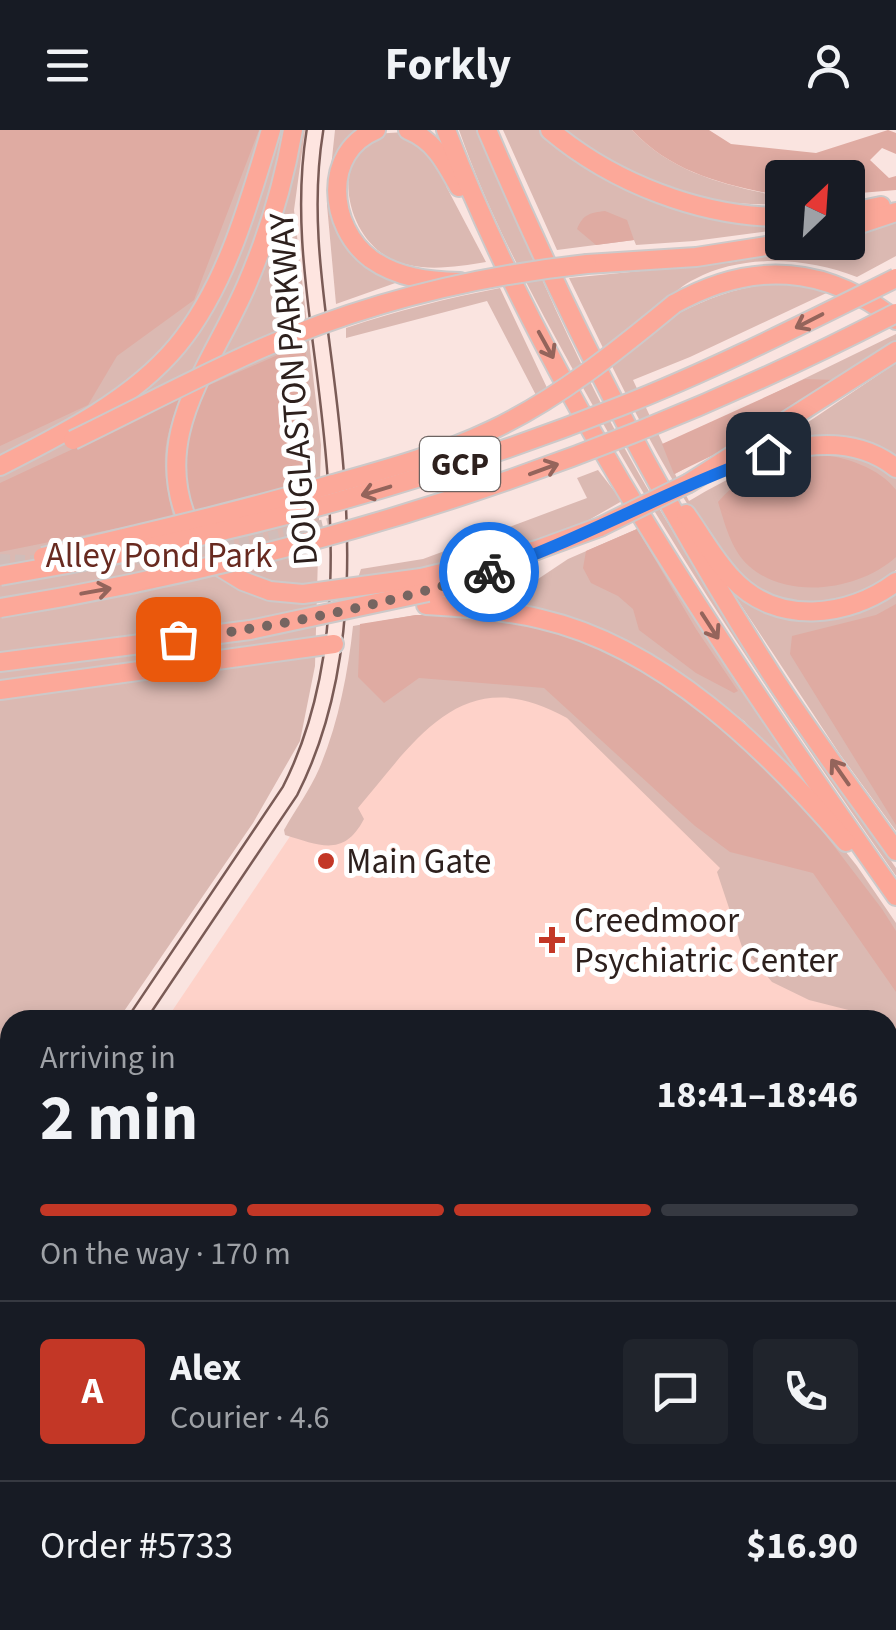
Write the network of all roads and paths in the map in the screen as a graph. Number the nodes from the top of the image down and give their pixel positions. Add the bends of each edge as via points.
1 (271, 130) edge
2 (293, 130) edge
3 (314, 130) edge
4 (376, 130) edge
5 (408, 130) edge
6 (446, 130) edge
7 (487, 130) edge
8 (550, 130) edge
9 (896, 203) edge
10 (865, 209) edge
11 (896, 212) edge
12 (765, 215) edge
13 (865, 222) edge
14 (765, 246) edge
15 (896, 278) edge
16 (470, 282) junction
17 (518, 295) junction
18 (896, 316) edge
19 (889, 355) edge
20 (629, 434) junction
21 (763, 447) junction
22 (896, 468) edge
23 (0, 469) edge
24 (0, 567) edge
25 (0, 576) edge
26 (896, 582) edge
27 (425, 592) junction
28 (0, 608) edge
29 (334, 644) junction
30 (0, 662) edge
31 (0, 690) edge
32 (896, 852) edge
33 (896, 896) edge
34 (896, 905) edge
35 (143, 1010) edge

1 - 23 highway via 212,292 175,348 117,399
2 - 27 highway, bridge via 248,283 177,434 182,513 217,565 270,591
3 - 29 main road, DOUGLASTON PARKWAY via 309,241 336,481
4 - 16 highway via 345,154 338,174 336,196 354,242 403,275
5 - 17 highway via 440,152
6 - 17 highway
7 - 20 highway
8 - 12 highway via 595,162 673,198
9 - 10 highway
11 - 13 highway
14 - 16 highway, bridge
15 -> 25 highway, GCP, bridge via 690,377 426,476 192,540
16 - 23 highway, bridge via 362,310 263,347
17 -> 33 highway via 693,601
18 - 24 highway, bridge via 834,283 764,273 732,278 674,304 591,370 490,431 304,493
28 -> 18 highway, GCP, bridge via 200,570 437,506 704,405
19 - 21 highway
20 - 26 highway via 731,578 749,593 800,613 828,611 879,595
32 -> 20 highway via 767,668
21 - 22 highway via 837,444 869,450
21 - 27 highway, bridge via 527,558
27 - 30 highway, bridge via 250,630
27 - 34 highway via 583,633 658,671 772,760
29 - 31 highway
29 - 35 main road, DOUGLASTON PARKWAY via 320,720 290,791

